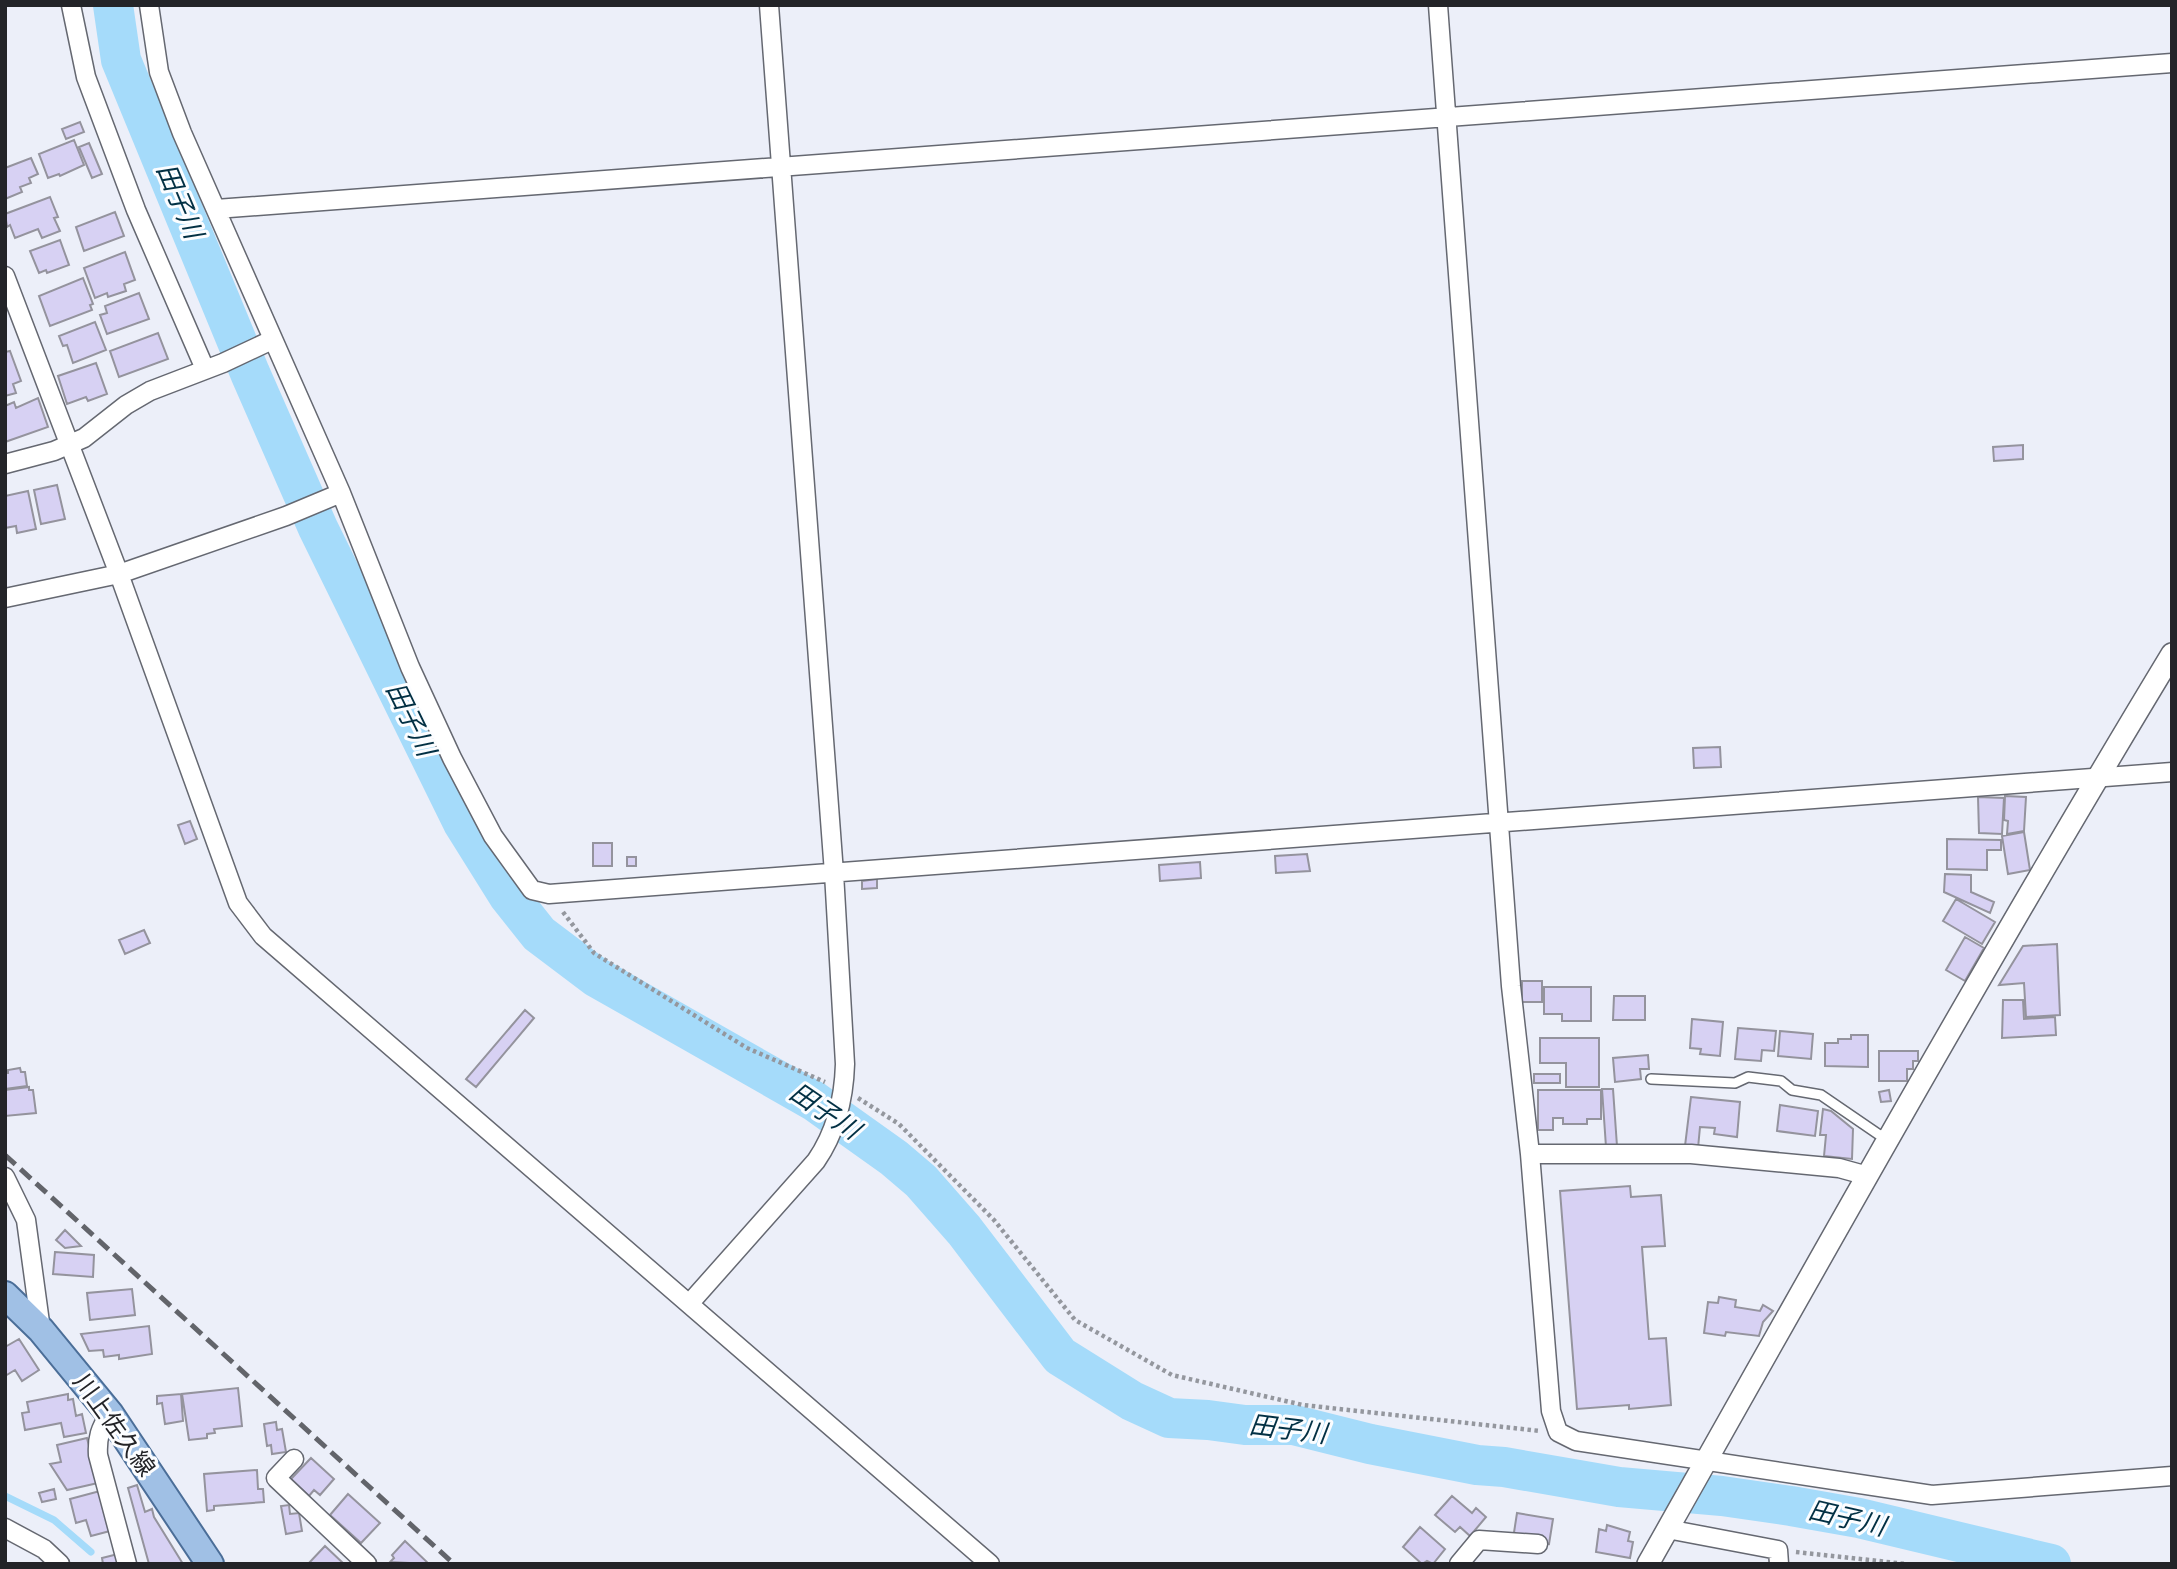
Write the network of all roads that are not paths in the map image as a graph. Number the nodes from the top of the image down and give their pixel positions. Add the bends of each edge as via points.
1 (71, 5) edge
2 (149, 5) edge
3 (769, 5) edge
4 (1438, 5) edge
5 (2172, 62) edge
6 (1447, 115) junction
7 (780, 168) junction
8 (216, 209) junction
9 (5, 276) edge
10 (266, 343) junction
11 (205, 369) junction
12 (70, 444) junction
13 (5, 464) edge
14 (334, 496) junction
15 (119, 574) junction
16 (5, 598) edge
17 (2172, 654) edge
18 (2172, 772) edge
19 (2097, 777) junction
20 (1499, 821) junction
21 (834, 873) junction
22 (1651, 1079) dead end
23 (1889, 1138) junction
24 (1530, 1154) junction
25 (1868, 1176) junction
26 (5, 1177) edge
27 (5, 1295) edge
28 (689, 1304) junction
29 (41, 1330) junction
30 (110, 1414) junction
31 (294, 1459) dead end
32 (1702, 1467) junction
33 (2172, 1476) edge
34 (1671, 1521) junction
35 (5, 1528) edge
36 (1538, 1544) dead end
37 (1778, 1557) edge
38 (60, 1564) edge
39 (127, 1564) edge
40 (210, 1564) edge
41 (367, 1564) edge
42 (990, 1564) edge
43 (1459, 1564) edge
44 (1648, 1564) edge

1 - 11 street via 86,76 136,211
2 - 8 street via 159,72
3 - 7 street
4 - 6 street
5 - 6 street
6 - 7 street
6 - 20 street
7 - 8 street
7 - 21 street
8 - 10 street
9 - 12 street
10 - 11 street
10 - 14 street
11 - 12 street via 150,391
12 - 13 street
12 - 15 street
14 - 15 street
14 - 21 street via 452,758 493,836 532,890 549,894
15 - 16 street
15 - 28 street via 239,903 263,936
17 - 19 street
18 - 19 street
19 - 20 street
19 - 23 street
20 - 21 street
20 - 24 street
21 - 28 street via 845,1064 844,1094 827,1145
22 - 23 lane via 1781,1081 1792,1090 1821,1095
23 - 25 street
24 - 25 street via 1691,1154 1839,1168
24 - 32 street via 1551,1410 1558,1432 1576,1441
25 - 32 street
26 - 29 street via 26,1220
27 - 29 main road, 川上佐久線
28 - 42 street
29 - 30 main road, 川上佐久線
30 - 39 street via 101,1427 98,1455
30 - 40 main road, 川上佐久線
31 - 41 street via 276,1478
32 - 33 street via 1932,1495
32 - 34 street
34 - 37 street
34 - 44 street
35 - 38 street via 44,1549
36 - 43 street via 1479,1540

